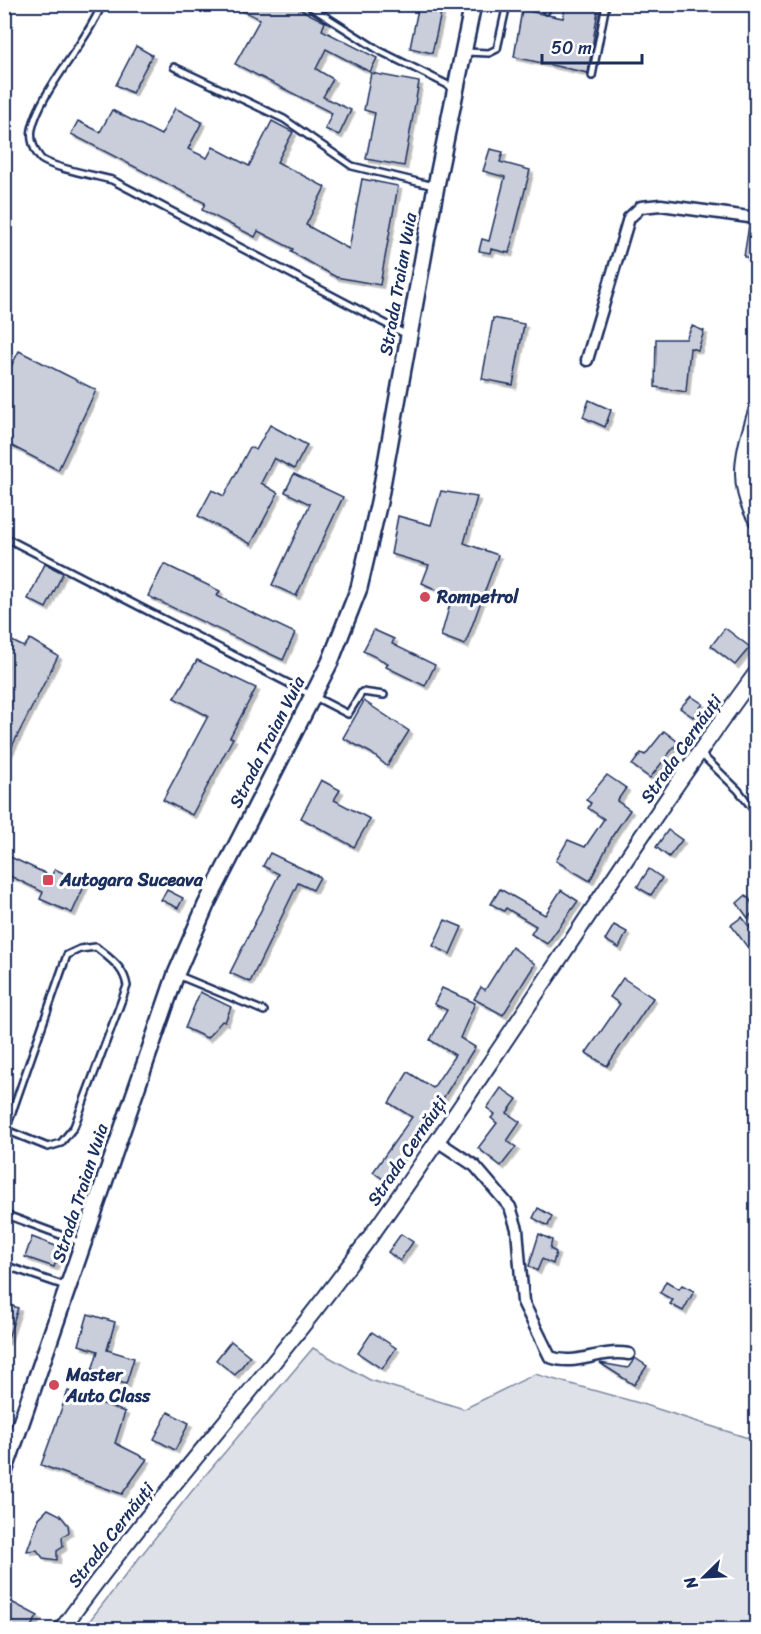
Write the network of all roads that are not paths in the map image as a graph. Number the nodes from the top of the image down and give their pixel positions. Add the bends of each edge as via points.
1 (102, 4) edge
2 (306, 4) edge
3 (473, 4) edge
4 (507, 4) edge
5 (606, 4) edge
6 (464, 52) junction
7 (174, 67) dead end
8 (592, 76) dead end
9 (456, 89) junction
10 (436, 186) junction
11 (756, 218) edge
12 (409, 336) junction
13 (587, 360) dead end
14 (756, 411) edge
15 (756, 519) edge
16 (4, 537) edge
17 (756, 673) edge
18 (750, 690) edge
19 (314, 695) junction
20 (384, 695) dead end
21 (700, 753) junction
22 (756, 813) edge
23 (176, 974) junction
24 (264, 1011) dead end
25 (5, 1132) edge
26 (437, 1141) junction
27 (4, 1214) edge
28 (84, 1243) junction
29 (4, 1265) edge
30 (69, 1288) junction
31 (629, 1354) dead end
32 (4, 1472) edge
33 (61, 1629) edge

1 - 12 lane via 91,29 40,107 32,129 32,143 42,159 112,180
2 - 9 lane via 380,51
3 - 6 main road, Strada Traian Vuia
4 - 6 lane via 497,49 489,53
5 - 8 lane
6 - 9 main road, Strada Traian Vuia
7 - 10 lane via 284,119 352,166
9 - 10 main road, Strada Traian Vuia
10 - 12 main road, Strada Traian Vuia
11 - 13 street via 641,207 629,218
12 - 19 main road, Strada Traian Vuia via 363,574 343,632
14 - 15 street via 744,453 742,477
16 - 19 lane
17 - 18 street, Strada Cernăuți
18 - 21 street, Strada Cernăuți
19 - 20 lane via 348,714 362,692
19 - 23 main road, Strada Traian Vuia via 211,895
21 - 22 lane
21 - 26 street, Strada Cernăuți
23 - 24 lane
23 - 28 main road, Strada Traian Vuia
25 - 25 lane via 67,955 96,947 119,966 127,986 74,1127 61,1143 48,1147
26 - 31 street via 475,1166 510,1207 517,1229 523,1302 550,1357 564,1362 611,1351
26 - 33 street, Strada Cernăuți via 330,1292 128,1540
27 - 28 lane
28 - 30 main road, Strada Traian Vuia
29 - 30 lane
30 - 32 main road, Strada Traian Vuia

